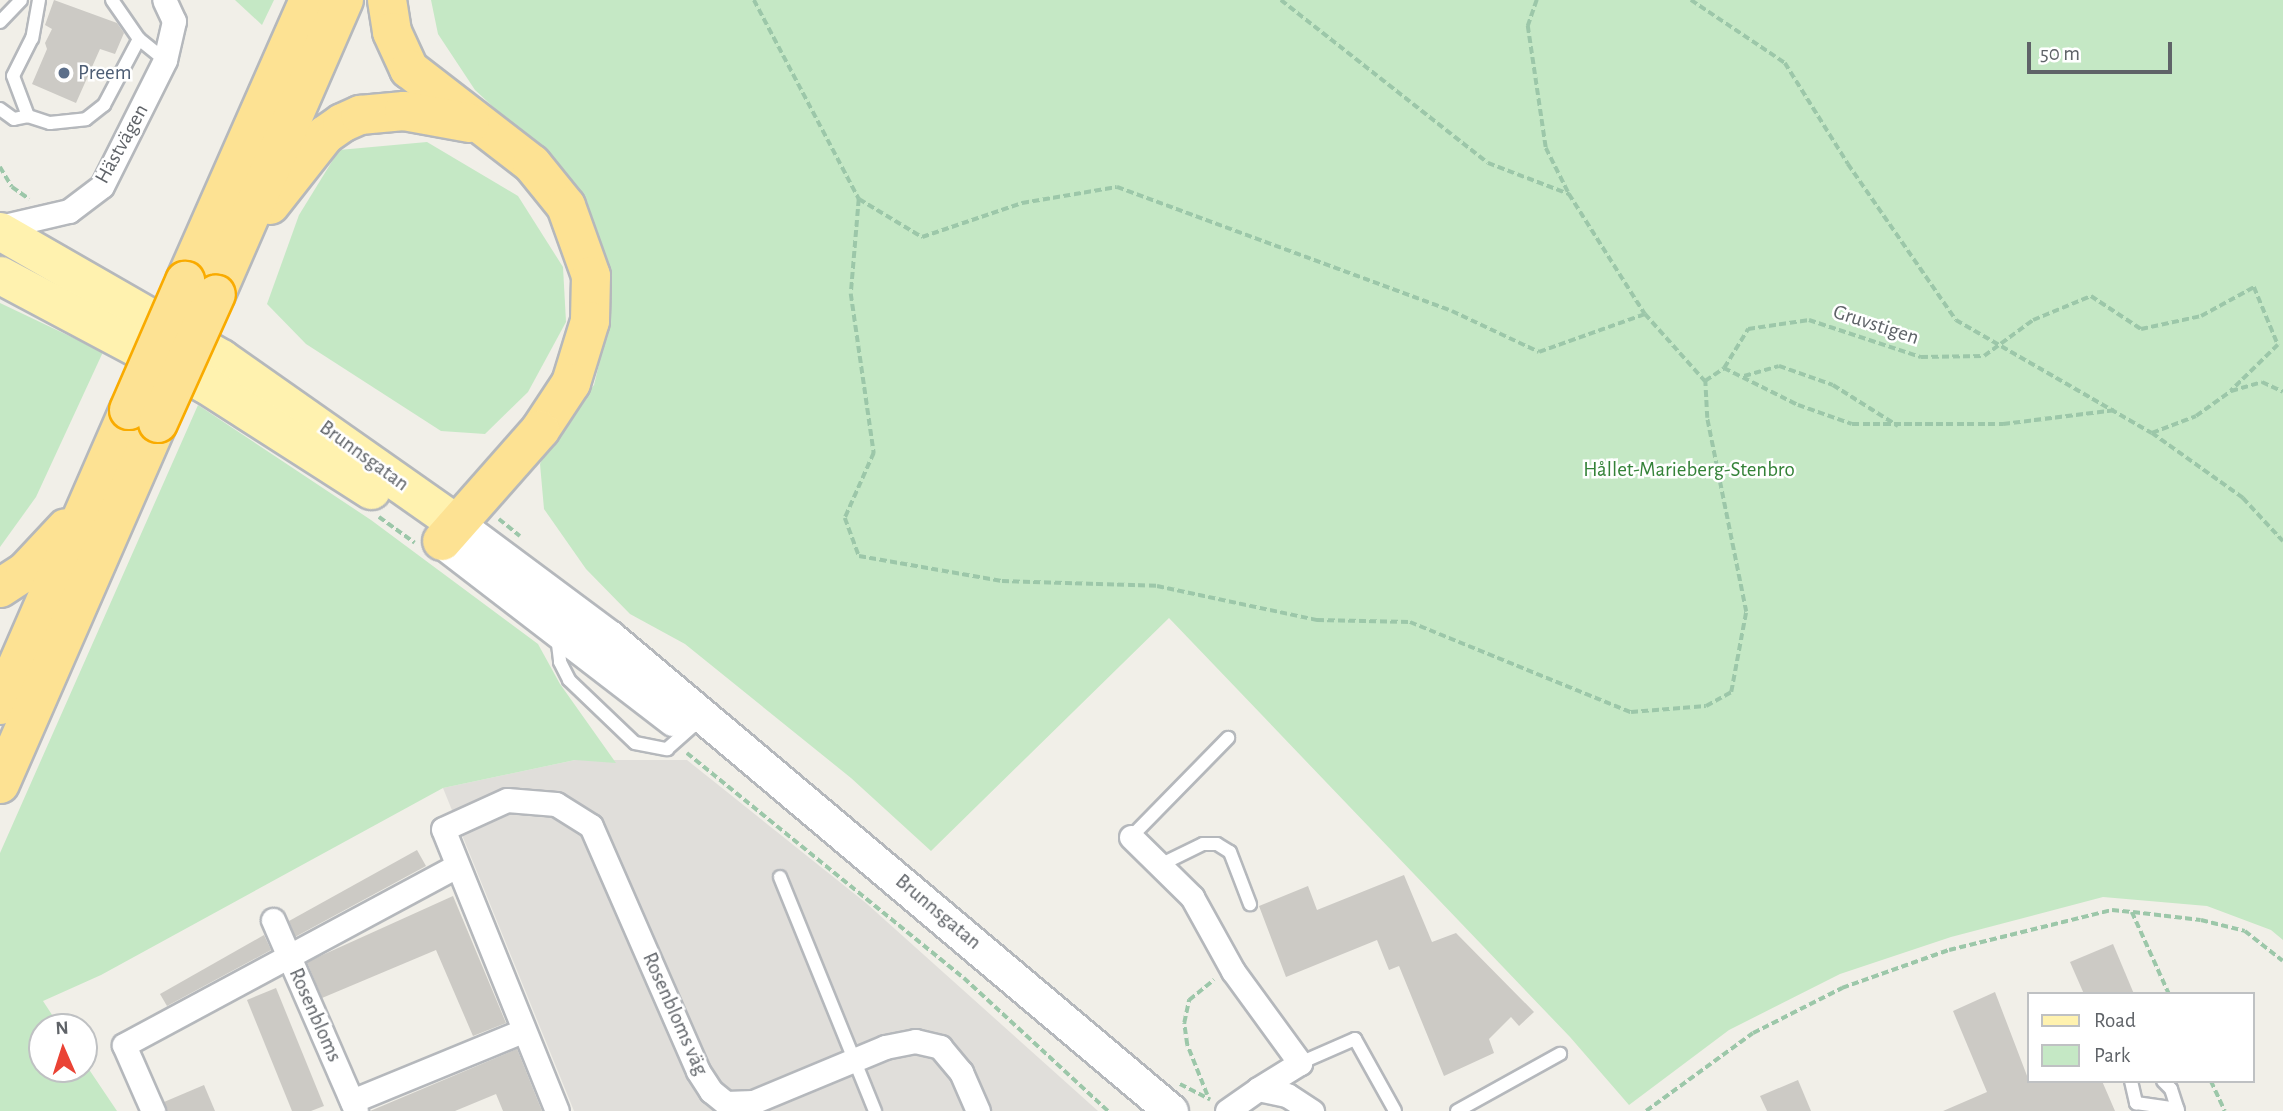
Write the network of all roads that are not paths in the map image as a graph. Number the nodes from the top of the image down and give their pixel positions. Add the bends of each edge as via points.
1 (22, 0) edge
2 (39, 0) edge
3 (112, 0) edge
4 (164, 0) edge
5 (309, 0) edge
6 (344, 0) edge
7 (387, 0) edge
8 (0, 22) edge
9 (139, 38) junction
10 (165, 60) junction
11 (0, 109) edge
12 (28, 116) junction
13 (479, 125) junction
14 (0, 229) edge
15 (236, 247) junction
16 (0, 275) edge
17 (200, 287) junction
18 (144, 416) junction
19 (88, 503) junction
20 (449, 532) junction
21 (0, 588) edge
22 (0, 705) edge
23 (696, 725) junction
24 (1228, 738) dead end
25 (0, 784) edge
26 (1130, 837) joint
27 (1160, 865) junction
28 (456, 866) junction
29 (780, 877) dead end
30 (1250, 904) dead end
31 (273, 920) dead end
32 (289, 957) junction
33 (523, 1031) junction
34 (1560, 1054) dead end
35 (855, 1060) junction
36 (1300, 1063) junction
37 (2131, 1083) edge
38 (2165, 1083) edge
39 (1258, 1089) junction
40 (354, 1106) edge
41 (2178, 1110) edge
42 (153, 1111) edge
43 (557, 1111) edge
44 (875, 1111) edge
45 (978, 1111) edge
46 (1140, 1111) edge
47 (1171, 1111) edge
48 (1227, 1111) edge
49 (1311, 1111) edge
50 (1395, 1111) edge
51 (1457, 1111) edge

1 - 8 lane
2 - 12 lane via 32,38 13,76
3 - 9 lane
4 - 10 street, Hästvägen via 174,21
5 - 17 highway
6 - 15 highway
7 - 13 highway via 392,32 409,69
9 - 10 lane
9 - 12 lane via 104,105 86,119 50,123
10 - 14 street, Hästvägen via 102,186 88,200 50,218
11 - 12 lane via 15,119
13 - 15 highway via 404,111 342,123 325,135
13 - 20 highway via 532,164 566,206 591,276 590,321 580,362 557,407
14 - 20 main road, Brunnsgatan via 221,358
15 - 17 highway
16 - 20 main road, Brunnsgatan via 205,384 366,487
17 - 18 highway, bridge
18 - 19 highway
18 - 25 highway
19 - 21 highway via 41,557
19 - 22 highway
20 - 23 main road, Brunnsgatan via 558,632
20 - 23 main road, Brunnsgatan via 609,637
23 - 46 main road, Brunnsgatan
23 - 47 main road, Brunnsgatan
24 - 26 lane
26 - 27 street
27 - 30 lane via 1203,844 1217,844 1230,852
27 - 36 street via 1192,897 1233,971
28 - 32 street
28 - 33 street, Rosenbloms väg
28 - 35 street, Rosenbloms väg via 443,829 508,800 556,804 591,826 710,1091 726,1102 753,1102
29 - 35 lane
31 - 32 street, Rosenbloms
32 - 40 street, Rosenbloms
32 - 42 street via 124,1045
33 - 40 street
33 - 43 street, Rosenbloms väg
34 - 51 lane
35 - 44 lane
35 - 45 street, Rosenbloms väg via 915,1041 940,1047 961,1072
36 - 39 street
36 - 50 lane via 1355,1039
37 - 41 lane via 2136,1103
38 - 41 lane
39 - 48 street
39 - 49 street via 1287,1095

